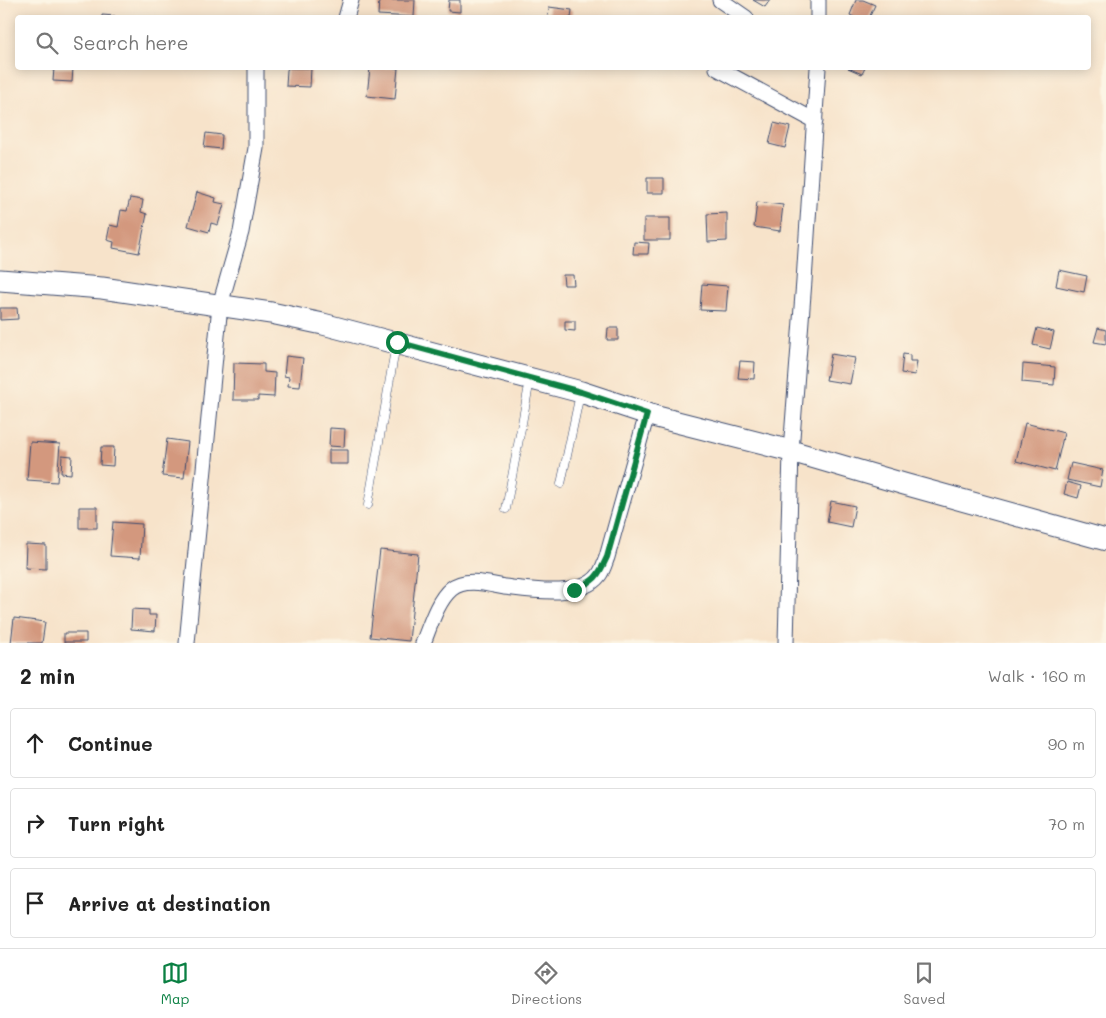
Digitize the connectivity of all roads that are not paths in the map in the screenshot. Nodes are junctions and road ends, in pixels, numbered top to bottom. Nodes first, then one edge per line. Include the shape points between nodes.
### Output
1 (351, 0) edge
2 (720, 0) edge
3 (818, 0) edge
4 (347, 15) edge
5 (742, 15) edge
6 (818, 15) edge
7 (256, 70) edge
8 (720, 70) edge
9 (818, 70) edge
10 (815, 121) junction
11 (0, 280) edge
12 (220, 305) junction
13 (397, 342) junction
14 (530, 378) junction
15 (581, 392) junction
16 (647, 414) junction
17 (791, 451) junction
18 (561, 484) dead end
19 (368, 504) dead end
20 (506, 509) dead end
21 (1106, 540) edge
22 (187, 643) edge
23 (423, 643) edge
24 (786, 643) edge

1 - 4 street
2 - 5 street
3 - 6 street
7 - 12 street via 256,148 241,232
8 - 10 street
9 - 10 street
10 - 17 street
11 - 12 street via 102,288
12 - 13 street via 314,322
12 - 22 street
13 - 14 street
13 - 19 lane
14 - 15 street
14 - 20 lane
15 - 16 street
15 - 18 lane
16 - 17 street
16 - 23 street via 600,575 574,590 558,592 465,583 452,588 440,603
17 - 21 street
17 - 24 street

